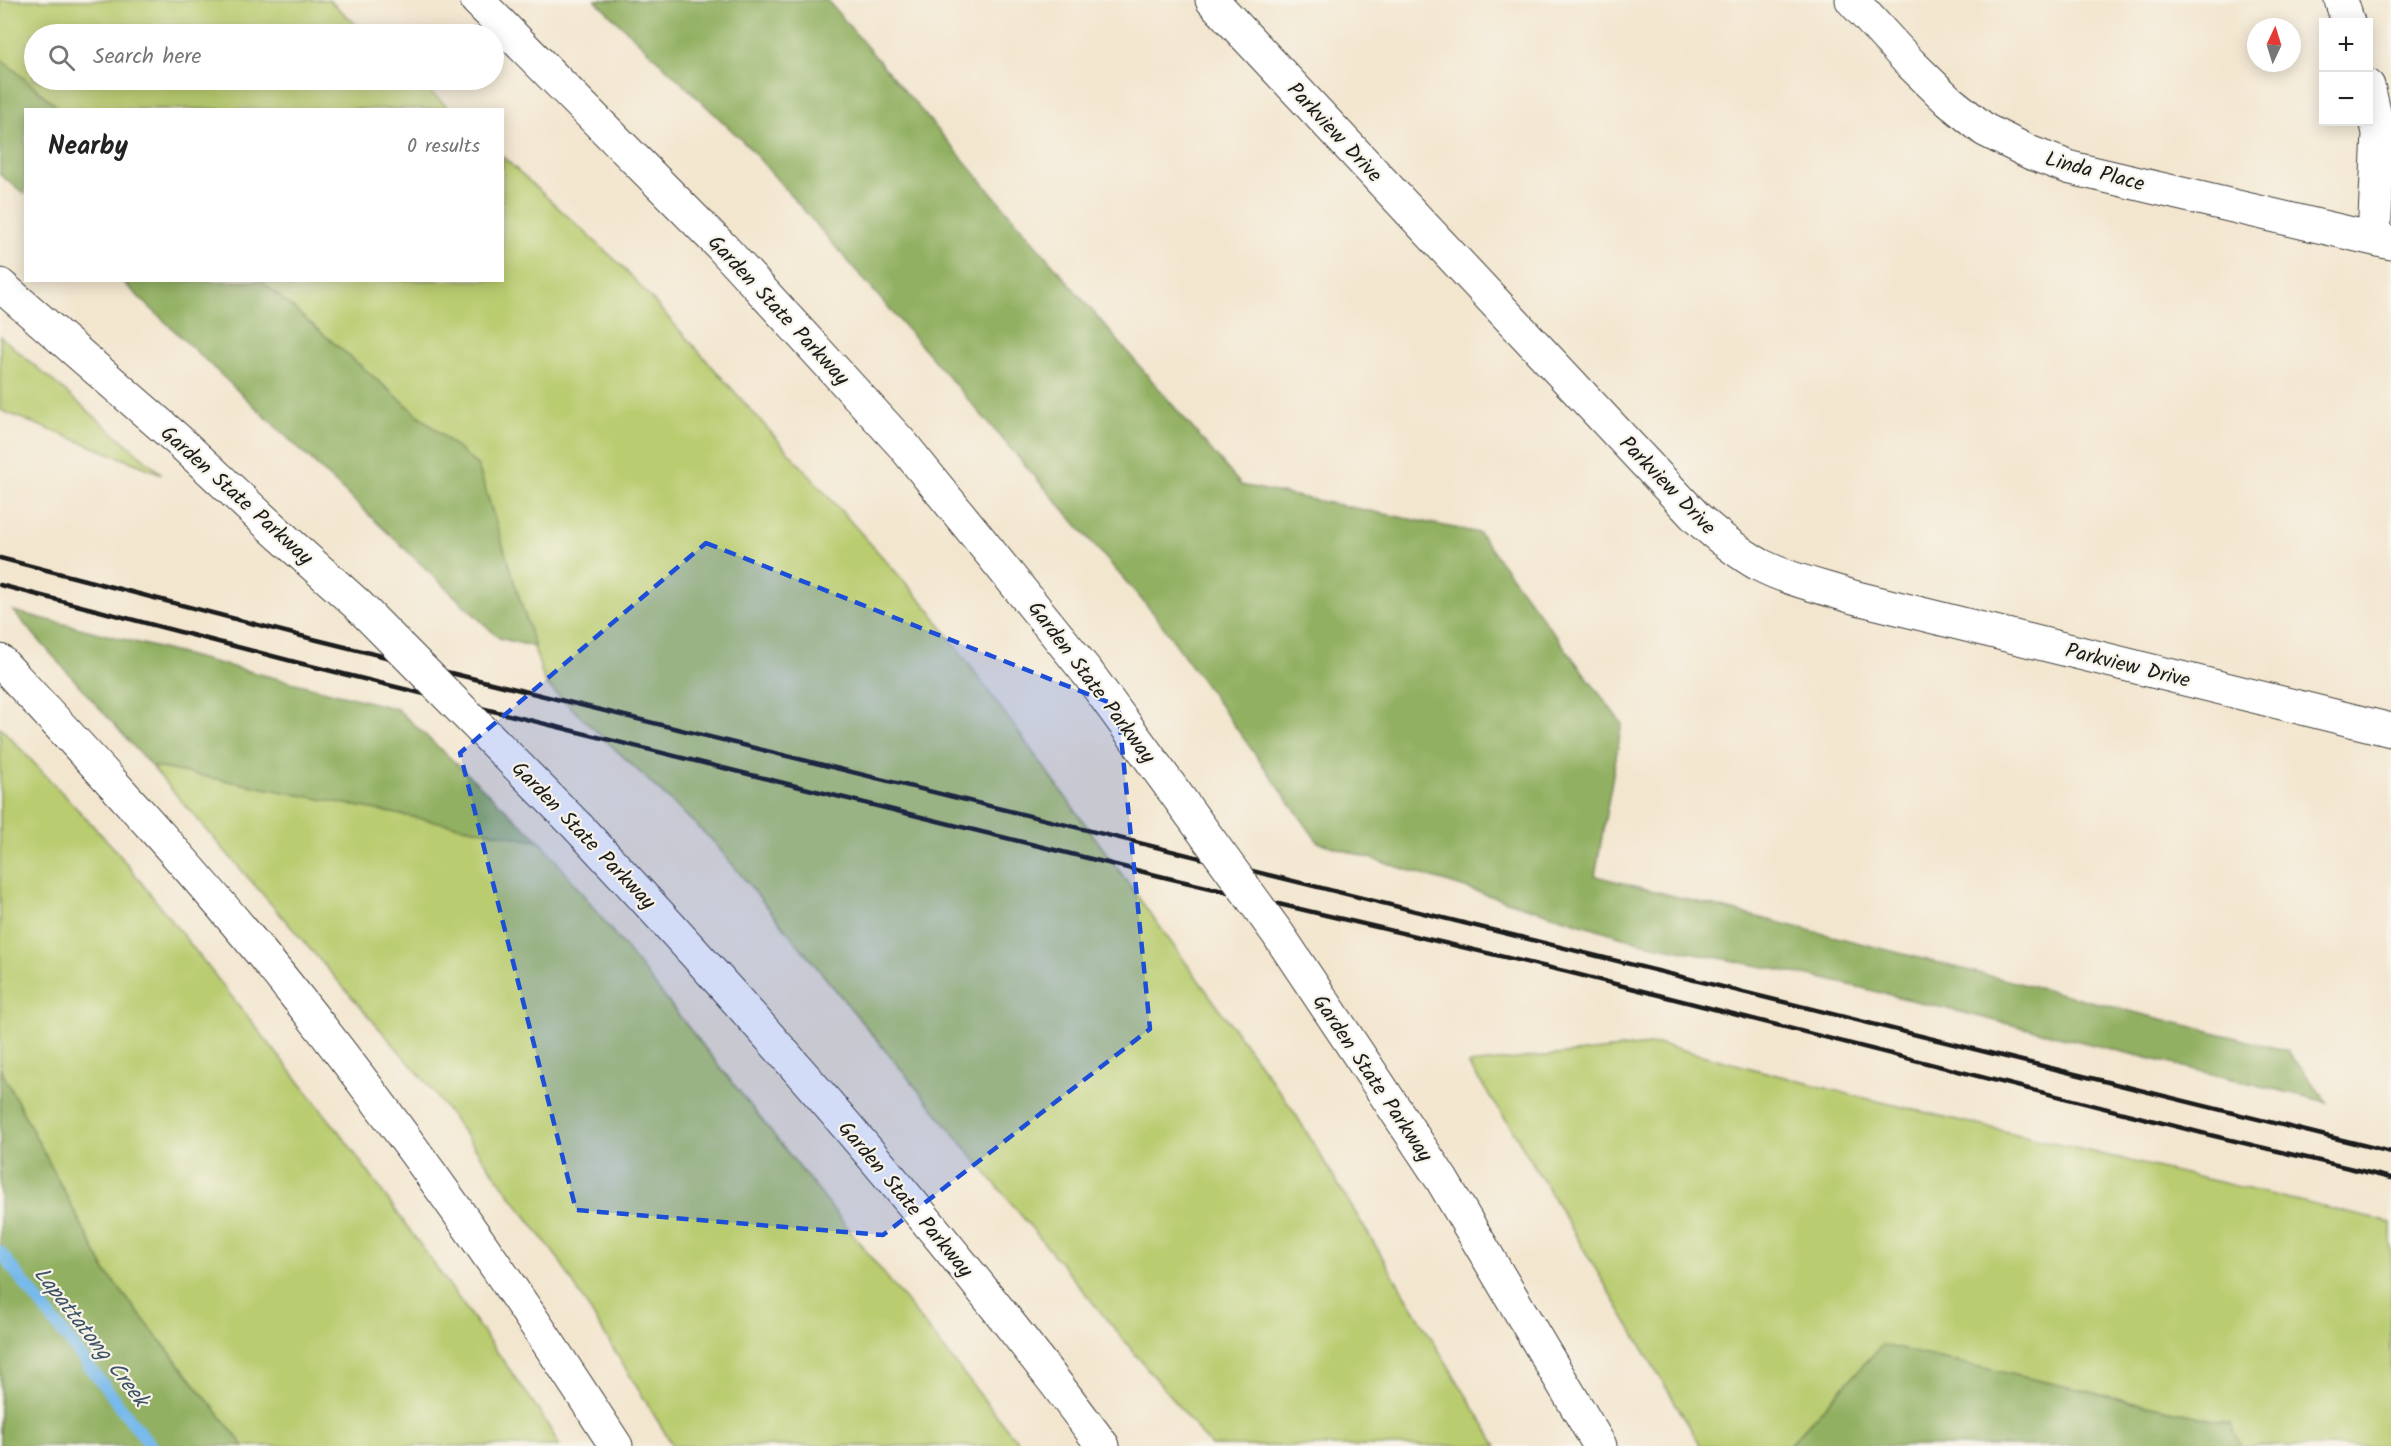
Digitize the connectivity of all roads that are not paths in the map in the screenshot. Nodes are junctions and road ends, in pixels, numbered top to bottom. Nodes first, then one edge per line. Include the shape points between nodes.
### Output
1 (477, 0) edge
2 (510, 0) edge
3 (1212, 0) edge
4 (1852, 0) edge
5 (2341, 0) edge
6 (2347, 18) edge
7 (501, 24) edge
8 (504, 27) edge
9 (2373, 107) edge
10 (623, 146) junction
11 (2383, 241) edge
12 (0, 285) edge
13 (0, 661) edge
14 (2391, 730) edge
15 (616, 1446) edge
16 (1103, 1446) edge
17 (1600, 1446) edge

1 - 7 main road, Garden State Parkway
2 - 10 main road
3 - 14 main road, Parkview Drive via 1696,517 1760,565 1854,597
4 - 11 main road, Linda Place via 1949,101 1985,130 2031,153 2071,168
5 - 6 main road
8 - 10 main road, Garden State Parkway
9 - 11 main road via 2379,133
10 - 17 main road, Garden State Parkway, bridge via 721,246 903,445 1088,672 1278,934 1365,1064 1453,1200
12 - 16 main road, Garden State Parkway, bridge via 178,440 358,605 579,828 758,1024 892,1181 993,1303
13 - 15 main road via 199,880 302,1004 461,1215

